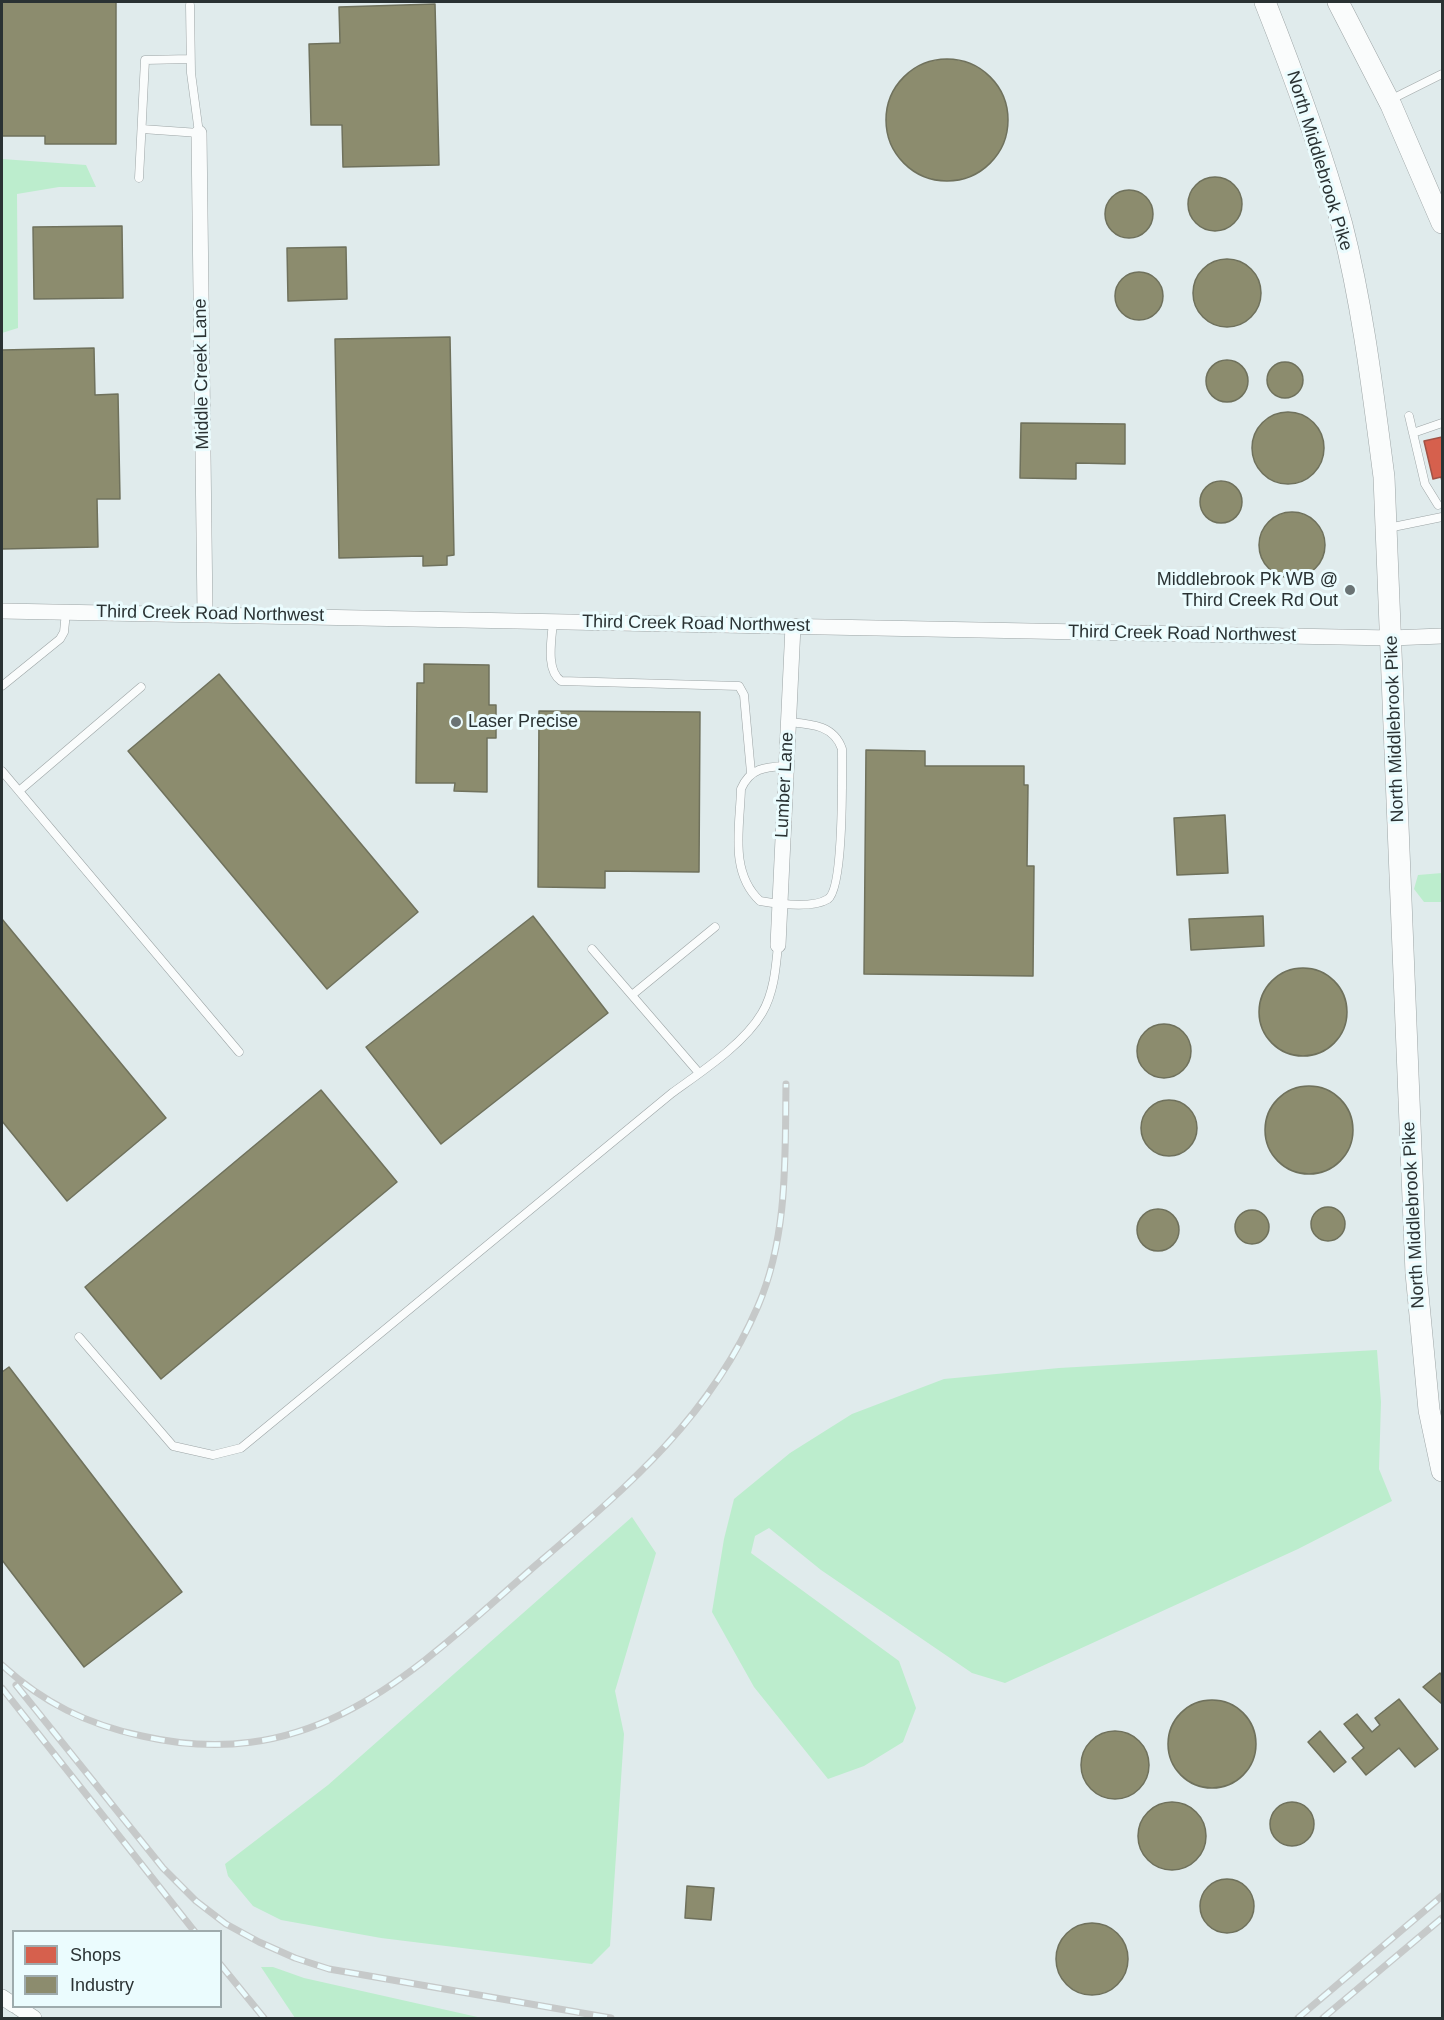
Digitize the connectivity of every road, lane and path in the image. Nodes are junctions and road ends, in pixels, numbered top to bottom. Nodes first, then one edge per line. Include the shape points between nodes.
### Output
1 (1255, 2) edge
2 (1265, 2) edge
3 (1338, 2) edge
4 (190, 5) dead end
5 (1279, 37) junction
6 (190, 59) junction
7 (1443, 74) edge
8 (1388, 101) junction
9 (142, 129) junction
10 (199, 133) junction
11 (139, 178) dead end
12 (1443, 223) edge
13 (1409, 416) dead end
14 (1443, 423) edge
15 (1413, 433) junction
16 (1440, 504) edge
17 (1442, 518) edge
18 (1387, 528) junction
19 (2, 611) edge
20 (66, 612) junction
21 (205, 614) junction
22 (553, 621) junction
23 (793, 626) junction
24 (1443, 636) edge
25 (1391, 638) junction
26 (2, 686) edge
27 (141, 687) dead end
28 (788, 722) junction
29 (786, 766) junction
30 (2, 771) edge
31 (751, 773) junction
32 (19, 791) junction
33 (780, 903) junction
34 (715, 927) dead end
35 (778, 945) joint
36 (592, 949) dead end
37 (632, 995) junction
38 (239, 1052) dead end
39 (699, 1073) junction
40 (80, 1337) dead end
41 (1443, 1471) edge
42 (18, 2008) edge
43 (34, 2019) edge

1 - 5 main road
2 - 5 main road, North Middlebrook Pike
3 - 8 main road
4 - 6 lane
5 - 18 main road, North Middlebrook Pike via 1305,103 1342,227 1368,362
6 - 9 lane via 146,60
6 - 10 lane
7 - 8 lane
8 - 12 main road
9 - 10 lane
9 - 11 lane
10 - 21 street, Middle Creek Lane
13 - 15 lane
14 - 15 lane
15 - 16 lane via 1425,484
16 - 17 lane
17 - 18 lane
18 - 25 main road, North Middlebrook Pike
19 - 20 street, Third Creek Road Northwest
20 - 21 street, Third Creek Road Northwest
20 - 26 lane via 60,639
21 - 22 street, Third Creek Road Northwest
22 - 23 street, Third Creek Road Northwest
22 - 31 lane via 552,664 561,681 739,686 744,695
23 - 25 street, Third Creek Road Northwest
23 - 28 street, Lumber Lane
24 - 25 street, Third Creek Road Northwest
25 - 41 main road, North Middlebrook Pike via 1416,1273 1429,1410
27 - 32 lane
28 - 29 street, Lumber Lane
28 - 33 lane via 820,726 839,741 840,855 835,891 829,898 820,902
29 - 31 lane via 764,767
29 - 33 street, Lumber Lane
30 - 32 lane
31 - 33 lane via 741,789 741,869 751,893 760,901
32 - 38 lane
33 - 35 street, Lumber Lane
34 - 37 lane
35 - 39 lane via 776,975 762,1013 727,1053
36 - 37 lane
37 - 39 lane
39 - 40 lane via 241,1448 213,1455 173,1446
42 - 43 street

